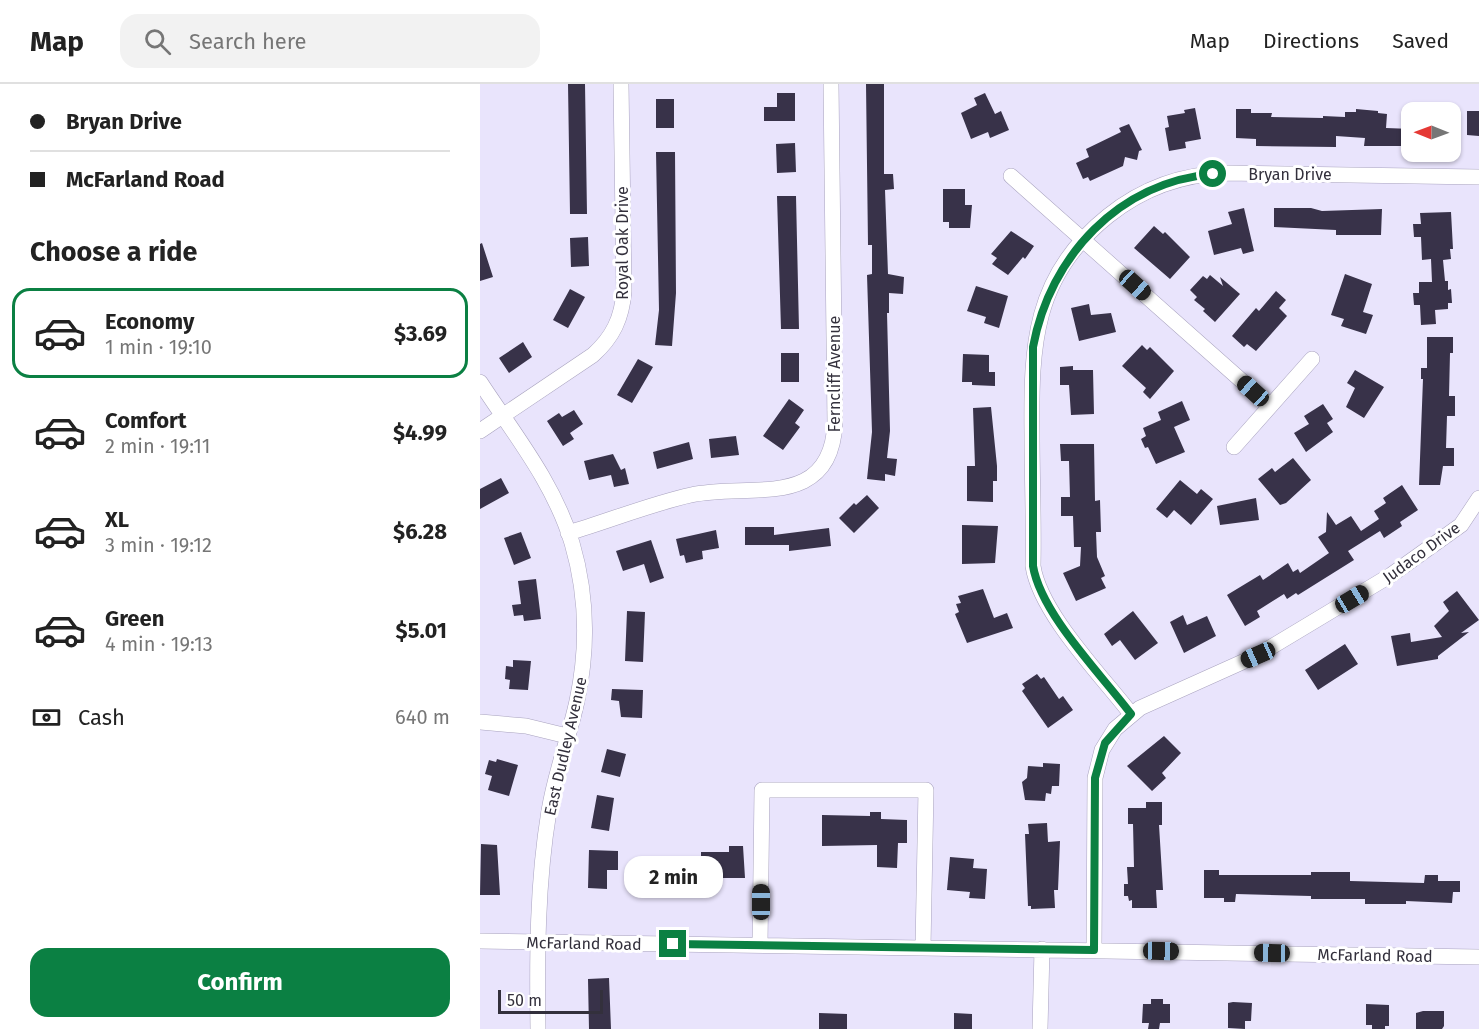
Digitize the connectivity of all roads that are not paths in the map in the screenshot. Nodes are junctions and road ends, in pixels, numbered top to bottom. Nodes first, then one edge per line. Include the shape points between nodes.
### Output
1 (621, 84) edge
2 (831, 84) edge
3 (1011, 176) dead end
4 (1479, 177) edge
5 (1084, 240) junction
6 (1312, 359) dead end
7 (480, 382) edge
8 (1270, 406) junction
9 (502, 416) junction
10 (480, 431) edge
11 (1234, 447) dead end
12 (1479, 498) edge
13 (568, 533) junction
14 (1131, 714) junction
15 (480, 722) edge
16 (567, 736) junction
17 (480, 941) edge
18 (537, 942) junction
19 (760, 945) junction
20 (923, 947) junction
21 (1042, 949) junction
22 (1094, 950) junction
23 (1479, 957) edge
24 (538, 1029) edge
25 (1040, 1029) edge

1 - 9 street, Royal Oak Drive via 624,291 620,317 608,341 593,355
2 - 13 street, Ferncliff Avenue via 836,423 827,455 811,476 787,488 693,495
3 - 5 street
4 - 5 street, Bryan Drive via 1238,173 1194,176 1162,184 1127,201
5 - 8 street
5 - 14 street, Bryan Drive via 1050,290 1033,347 1033,566 1053,614
6 - 8 street
7 - 9 street, East Dudley Avenue
8 - 11 street
9 - 10 street, Royal Oak Drive
9 - 13 street, East Dudley Avenue via 547,483
12 - 14 street, Judaco Drive via 1456,530 1372,587 1258,655
13 - 16 street, East Dudley Avenue via 581,585 585,637 581,676
14 - 22 street, Judaco Drive via 1105,743 1095,778
15 - 16 street via 514,724
16 - 18 street, East Dudley Avenue via 548,813
17 - 18 street, McFarland Road
18 - 19 street, McFarland Road
18 - 24 street, East Dudley Avenue
19 - 20 street, McFarland Road
19 - 20 street via 762,790 926,790
20 - 21 street, McFarland Road
21 - 22 street, McFarland Road
21 - 25 street
22 - 23 street, McFarland Road

